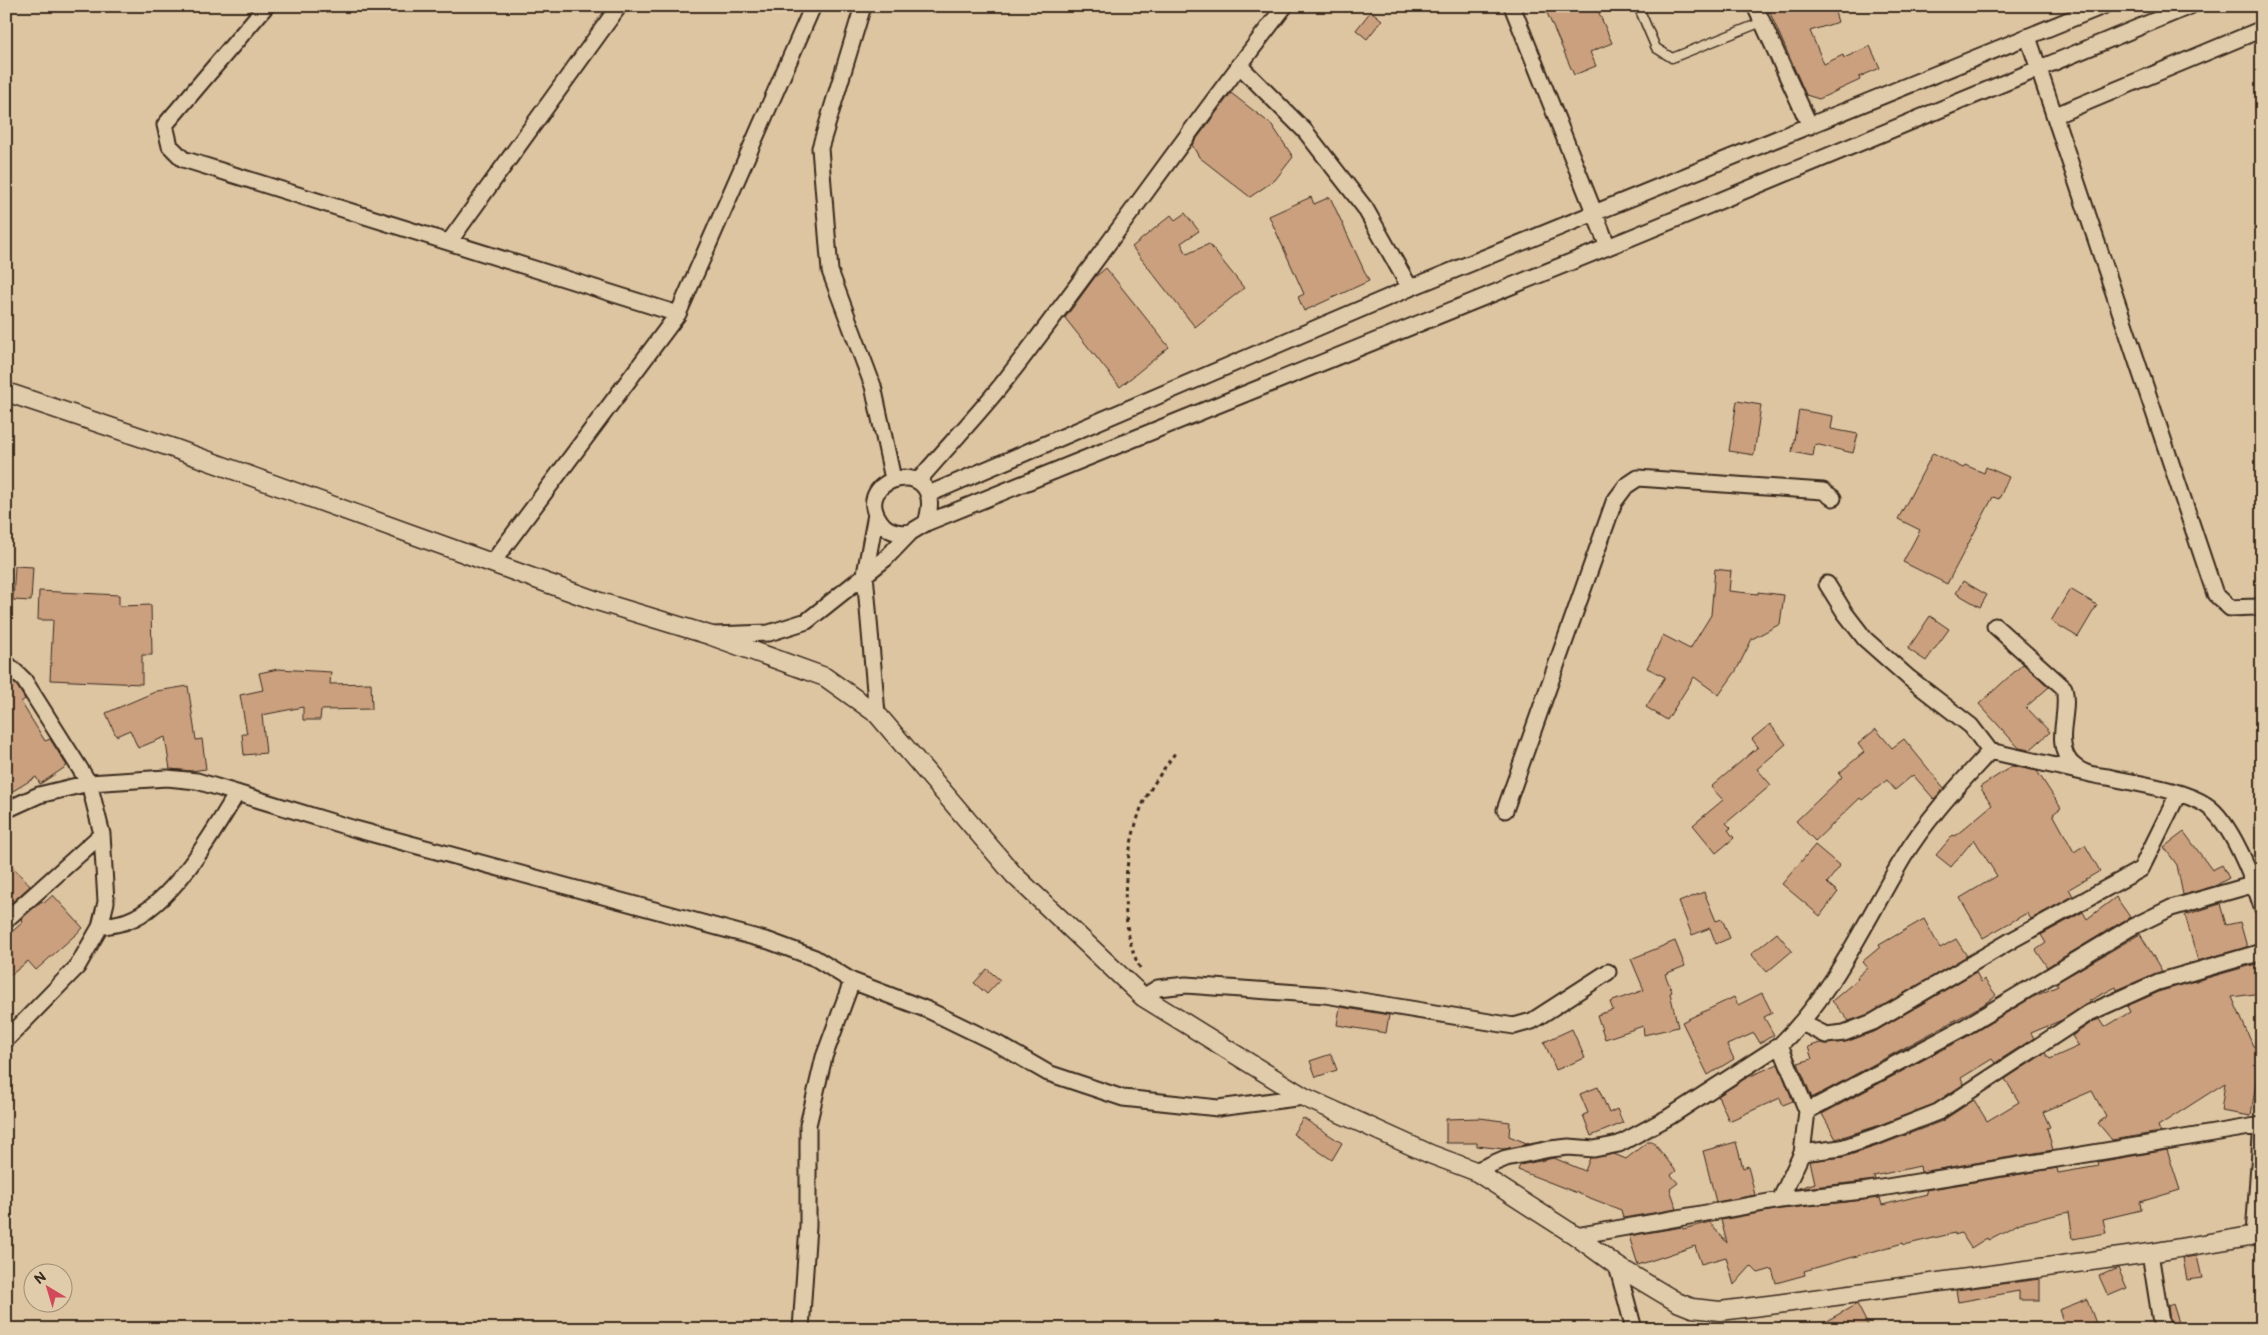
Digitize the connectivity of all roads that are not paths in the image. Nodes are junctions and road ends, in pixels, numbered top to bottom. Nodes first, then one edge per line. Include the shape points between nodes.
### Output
1 (266, 6) edge
2 (618, 6) edge
3 (813, 6) edge
4 (863, 6) edge
5 (1285, 6) edge
6 (1512, 6) edge
7 (1638, 6) edge
8 (1755, 6) edge
9 (2103, 6) edge
10 (2190, 6) edge
11 (1762, 22) junction
12 (2262, 29) edge
13 (2028, 37) junction
14 (1239, 65) junction
15 (2040, 70) junction
16 (2056, 115) junction
17 (1810, 126) junction
18 (1594, 213) junction
19 (449, 242) junction
20 (1608, 247) junction
21 (1410, 288) junction
22 (678, 314) junction
23 (6, 392) edge
24 (893, 479) junction
25 (918, 481) junction
26 (929, 494) junction
27 (1833, 498) dead end
28 (876, 514) junction
29 (926, 524) junction
30 (911, 532) junction
31 (492, 563) junction
32 (865, 574) junction
33 (1827, 584) dead end
34 (2262, 605) edge
35 (1995, 626) dead end
36 (709, 635) junction
37 (6, 663) edge
38 (877, 714) junction
39 (1990, 751) junction
40 (2082, 772) junction
41 (89, 783) junction
42 (237, 793) junction
43 (2178, 794) junction
44 (6, 810) edge
45 (1505, 810) dead end
46 (102, 834) junction
47 (2255, 884) junction
48 (2262, 907) edge
49 (6, 920) edge
50 (100, 926) junction
51 (2262, 952) edge
52 (1608, 972) dead end
53 (852, 981) junction
54 (1148, 993) junction
55 (1802, 1023) junction
56 (6, 1040) edge
57 (1780, 1045) junction
58 (1304, 1097) junction
59 (1807, 1111) junction
60 (2262, 1124) edge
61 (1802, 1154) junction
62 (1475, 1171) junction
63 (1780, 1200) junction
64 (2258, 1234) edge
65 (1576, 1236) junction
66 (2150, 1254) junction
67 (1617, 1266) junction
68 (800, 1329) edge
69 (1634, 1329) edge
70 (2162, 1329) edge

1 - 19 street via 165,125 170,146 183,160
2 - 19 street
3 - 22 street
4 - 24 street via 820,148 830,271 873,386
5 - 14 street
6 - 18 street
7 - 11 lane via 1656,48 1672,58
8 - 11 street
9 - 13 street
10 - 15 street
11 - 17 street
12 - 16 street
13 - 15 street
13 - 17 street
14 - 21 street via 1305,131 1365,208
14 - 25 street via 1113,239 1005,380
15 - 16 street
15 - 20 street
16 - 34 street via 2215,594 2230,608
17 - 18 street
18 - 20 street
18 - 21 street
19 - 22 street
20 - 29 street
21 - 26 street
22 - 31 street
23 - 31 street via 173,448
24 - 25 street via 901,477
24 - 28 street via 885,483 875,497
25 - 26 street
26 - 29 street via 931,504
27 - 45 street via 1823,491 1638,478 1626,486 1614,502
28 - 30 street via 886,528 894,532
28 - 32 street
29 - 30 street
30 - 32 street
31 - 36 street via 598,601
32 - 36 street via 807,621 769,633
32 - 38 street
33 - 39 street via 1865,639 1971,726
35 - 40 street via 2064,688 2067,701 2063,749 2068,761
36 - 38 street via 825,677
37 - 41 street via 24,680
38 - 54 street via 1014,875
39 - 40 street
39 - 55 street via 1931,817 1904,856 1854,945
40 - 43 street
41 - 42 street via 167,778 197,781
41 - 44 street via 39,795
41 - 46 street
42 - 50 street via 207,843 153,906 128,921
42 - 53 street via 355,830 769,941 815,958
43 - 47 street via 2206,805 2224,822
43 - 55 street via 2145,861 2134,873 1873,1022 1844,1033 1826,1035
46 - 49 street
46 - 50 street via 106,902
47 - 48 street
47 - 59 street via 2171,908 2130,928 1965,1026
50 - 56 street via 76,967
51 - 61 street via 2158,982 2089,1013 1938,1112 1841,1148
52 - 54 street via 1532,1021 1514,1026 1325,995 1186,985
53 - 58 street via 928,1010 1048,1073 1123,1098 1218,1108
53 - 68 street via 824,1057 808,1126 808,1226
54 - 58 street
55 - 57 street
57 - 59 street
57 - 62 street via 1670,1117 1619,1144 1594,1149 1550,1149 1506,1158
58 - 62 street
59 - 61 street
60 - 63 street via 1863,1191
60 - 64 street
61 - 63 street
62 - 65 street
63 - 65 street
64 - 66 street
65 - 67 street
66 - 67 street via 1720,1311 1692,1308 1677,1302
66 - 70 street
67 - 69 street

